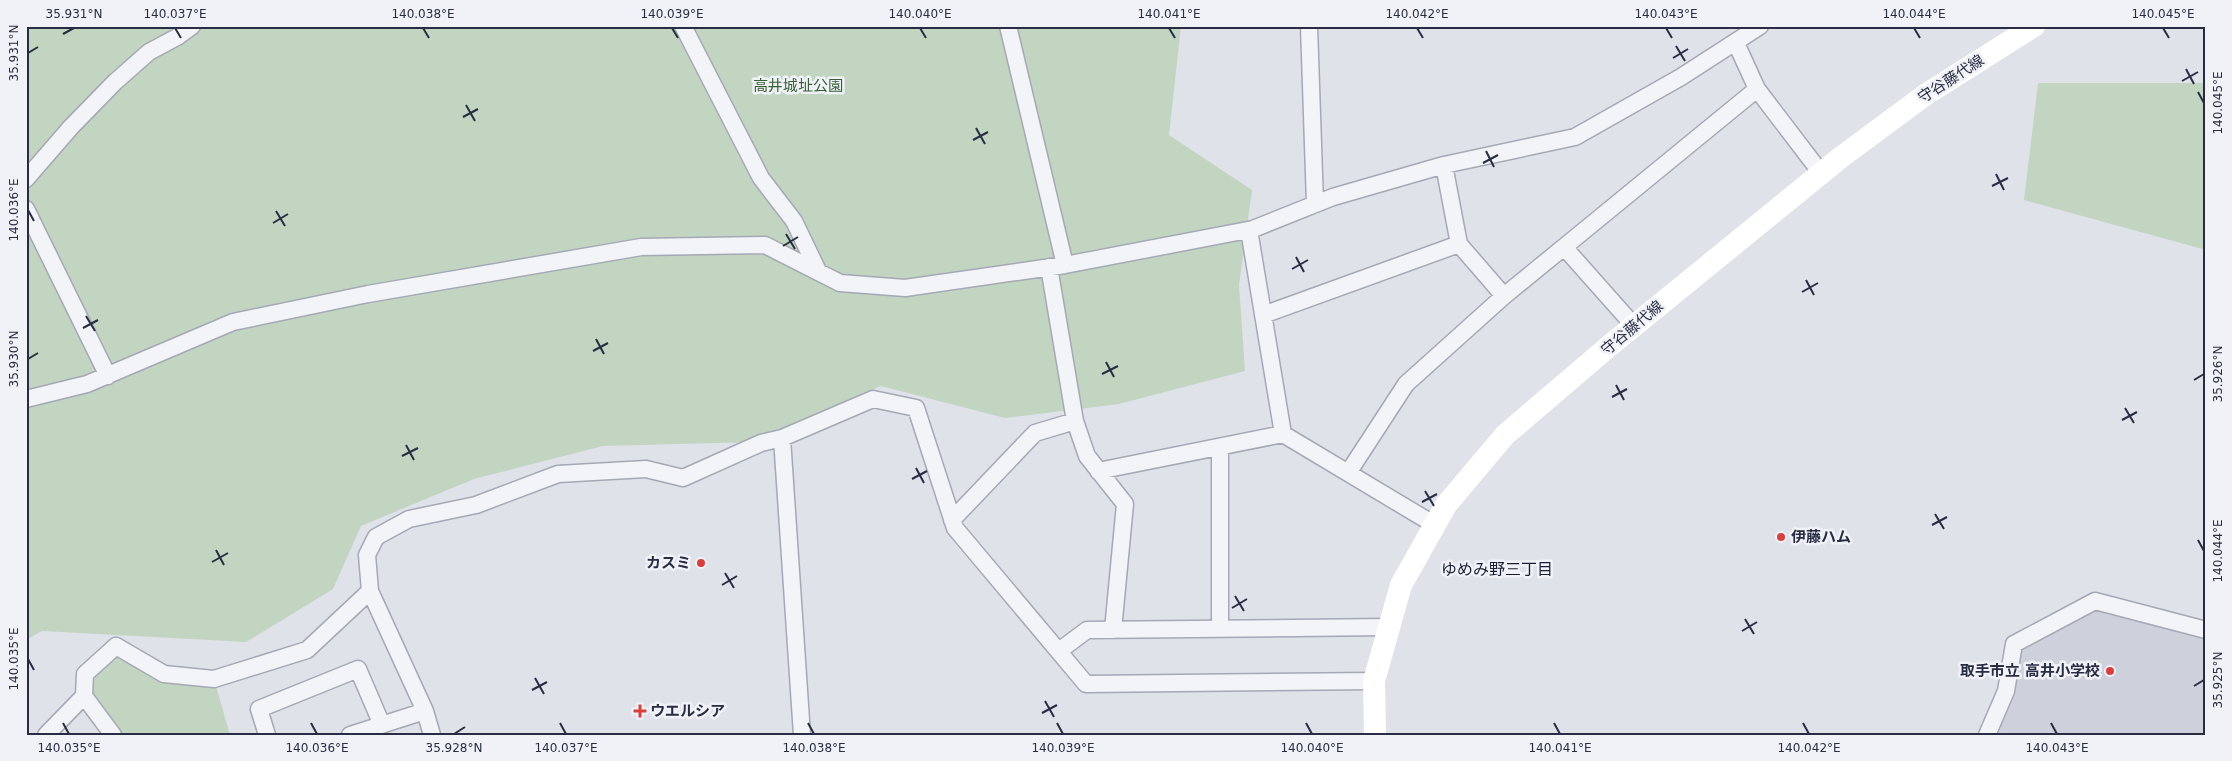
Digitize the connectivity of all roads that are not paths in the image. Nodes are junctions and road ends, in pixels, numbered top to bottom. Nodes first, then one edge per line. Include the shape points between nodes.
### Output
1 (192, 26) edge
2 (683, 26) edge
3 (1008, 26) edge
4 (1309, 26) edge
5 (1760, 26) edge
6 (2034, 26) edge
7 (1736, 43) junction
8 (1757, 89) junction
9 (1444, 165) junction
10 (1821, 173) junction
11 (26, 179) edge
12 (1315, 204) junction
13 (26, 209) edge
14 (1249, 230) junction
15 (1459, 244) junction
16 (1564, 248) junction
17 (1065, 265) junction
18 (1049, 267) junction
19 (818, 271) junction
20 (1504, 296) junction
21 (1263, 315) junction
22 (1633, 327) junction
23 (108, 376) junction
24 (26, 399) edge
25 (1075, 421) junction
26 (1283, 434) junction
27 (782, 438) junction
28 (1220, 447) junction
29 (1098, 471) junction
30 (1348, 473) junction
31 (952, 520) junction
32 (1435, 525) junction
33 (370, 592) junction
34 (1389, 627) junction
35 (1220, 629) junction
36 (1113, 630) junction
37 (2206, 630) edge
38 (1059, 651) junction
39 (1374, 680) junction
40 (84, 696) junction
41 (425, 711) junction
42 (382, 725) junction
43 (46, 735) edge
44 (113, 735) edge
45 (267, 735) edge
46 (350, 735) edge
47 (432, 735) edge
48 (802, 735) edge
49 (1375, 735) edge
50 (1987, 735) edge

1 - 11 street via 149,52 115,82
2 - 19 street via 761,178 794,221
3 - 17 street
4 - 12 street
5 - 7 street
6 - 10 main road, 守谷藤代線 via 1925,96
7 - 8 street
7 - 9 street via 1575,137
8 - 10 street
8 - 16 street
9 - 12 street
9 - 15 street
10 - 22 main road, 守谷藤代線
12 - 14 street
13 - 23 street
14 - 17 street
14 - 21 street
15 - 20 street
15 - 21 street
16 - 20 street
16 - 22 street
17 - 18 street
18 - 19 street via 905,288 840,283
18 - 25 street
19 - 23 street via 765,245 641,247 368,294 233,322
20 - 30 street via 1406,384
21 - 26 street
22 - 32 main road, 守谷藤代線 via 1506,435 1446,505
23 - 24 street
25 - 29 street via 1087,456
25 - 31 street via 1035,433
26 - 28 street
26 - 30 street
27 - 31 street via 873,399 916,408
27 - 33 street via 761,442 683,478 646,469 558,474 476,505 409,519 376,537 367,555
27 - 48 street
28 - 29 street
28 - 35 street
29 - 36 street via 1125,504
30 - 32 street
31 - 38 street via 955,528
32 - 34 main road, 守谷藤代線 via 1401,585
33 - 40 street via 307,650 214,680 164,674 116,646 85,674
33 - 41 street
34 - 35 street
34 - 39 main road, 守谷藤代線
35 - 36 street
36 - 38 street via 1087,630
37 - 50 street via 2095,600 2014,644 2006,691
38 - 39 street via 1086,684
39 - 49 main road, 守谷藤代線
40 - 43 street
40 - 44 street
41 - 42 street
41 - 47 street
42 - 45 street via 358,670 259,709
42 - 46 street

